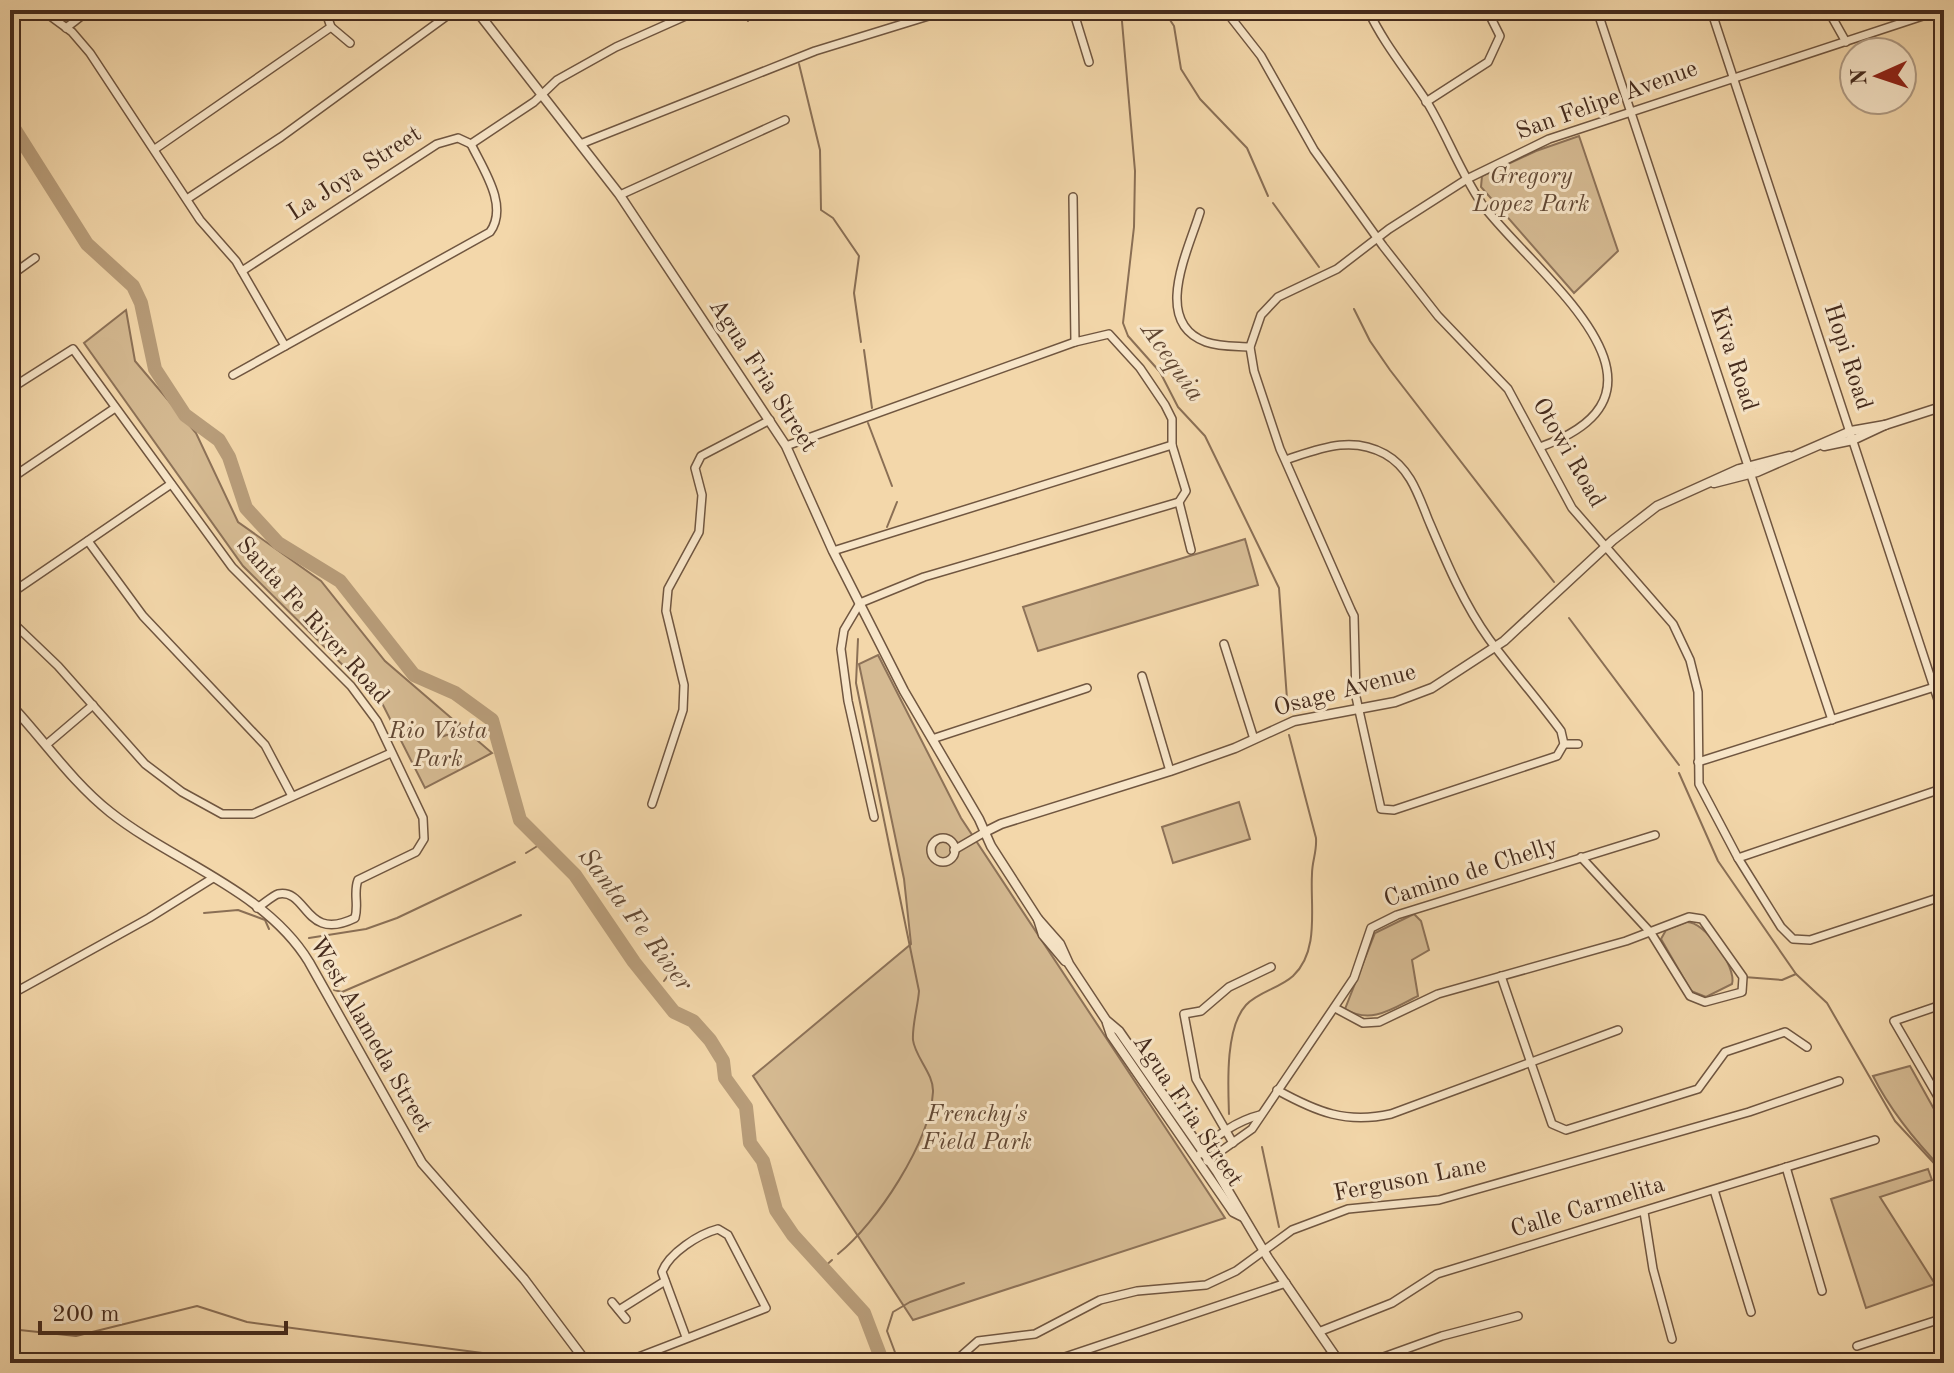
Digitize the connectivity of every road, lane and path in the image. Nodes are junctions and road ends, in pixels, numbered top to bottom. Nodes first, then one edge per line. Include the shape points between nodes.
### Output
1 (42, 10) edge
2 (89, 10) edge
3 (325, 10) edge
4 (455, 10) edge
5 (476, 10) edge
6 (699, 10) edge
7 (948, 10) edge
8 (1073, 10) edge
9 (1225, 10) edge
10 (1368, 10) edge
11 (1487, 10) edge
12 (1597, 10) edge
13 (1711, 10) edge
14 (1828, 10) edge
15 (1941, 10) edge
16 (331, 27) junction
17 (66, 28) junction
18 (1843, 36) edge
19 (1864, 36) edge
20 (350, 43) dead end
21 (1838, 44) edge
22 (1089, 62) dead end
23 (1733, 77) junction
24 (544, 93) junction
25 (1426, 102) junction
26 (1630, 111) junction
27 (785, 120) dead end
28 (583, 143) junction
29 (471, 144) junction
30 (155, 149) junction
31 (1467, 179) junction
32 (620, 195) junction
33 (1073, 197) dead end
34 (187, 199) junction
35 (1200, 212) dead end
36 (1378, 238) junction
37 (35, 258) dead end
38 (242, 271) junction
39 (10, 276) edge
40 (1075, 342) junction
41 (285, 346) junction
42 (1250, 347) junction
43 (233, 375) dead end
44 (10, 389) edge
45 (1944, 406) edge
46 (115, 408) junction
47 (770, 420) junction
48 (1852, 435) junction
49 (1172, 445) junction
50 (786, 446) junction
51 (1540, 447) junction
52 (1285, 460) junction
53 (1749, 470) junction
54 (10, 479) edge
55 (171, 484) junction
56 (1179, 502) junction
57 (88, 541) junction
58 (1606, 547) junction
59 (1191, 550) dead end
60 (833, 551) junction
61 (10, 594) edge
62 (860, 603) junction
63 (10, 620) edge
64 (1224, 644) dead end
65 (1496, 647) junction
66 (1142, 676) dead end
67 (1944, 684) edge
68 (1934, 687) junction
69 (1087, 688) dead end
70 (10, 704) edge
71 (93, 705) junction
72 (1359, 710) junction
73 (1944, 718) edge
74 (1832, 720) junction
75 (932, 739) junction
76 (1254, 739) junction
77 (1564, 744) junction
78 (1578, 744) dead end
79 (46, 745) junction
80 (391, 753) junction
81 (1698, 762) junction
82 (1170, 771) junction
83 (1944, 788) edge
84 (292, 796) junction
85 (652, 804) dead end
86 (874, 817) dead end
87 (985, 832) junction
88 (1655, 835) dead end
89 (954, 850) dead end
90 (1581, 857) junction
91 (1738, 858) junction
92 (213, 878) junction
93 (1944, 896) edge
94 (257, 908) junction
95 (1651, 933) junction
96 (1271, 967) dead end
97 (1501, 976) junction
98 (10, 995) edge
99 (1944, 1004) edge
100 (1335, 1008) junction
101 (1618, 1030) dead end
102 (1807, 1047) dead end
103 (1530, 1061) junction
104 (1839, 1081) dead end
105 (1277, 1090) junction
106 (1944, 1107) edge
107 (1260, 1115) junction
108 (1226, 1132) junction
109 (1875, 1140) dead end
110 (1233, 1143) junction
111 (1199, 1155) junction
112 (1209, 1161) junction
113 (1786, 1167) junction
114 (1714, 1190) junction
115 (1644, 1212) junction
116 (1244, 1217) junction
117 (1263, 1248) junction
118 (665, 1281) junction
119 (1286, 1283) junction
120 (1822, 1291) dead end
121 (612, 1302) dead end
122 (619, 1310) junction
123 (1751, 1312) dead end
124 (1518, 1316) dead end
125 (1944, 1318) edge
126 (626, 1319) dead end
127 (1321, 1331) junction
128 (686, 1337) junction
129 (1672, 1339) dead end
130 (1857, 1346) dead end
131 (1334, 1354) junction
132 (961, 1356) dead end
133 (587, 1363) edge
134 (623, 1363) edge
135 (1047, 1363) edge
136 (1309, 1363) edge
137 (1340, 1363) edge
138 (1367, 1363) edge

1 - 17 street
2 - 17 street
3 - 16 street
4 - 34 street
5 - 24 street, Agua Fria Street
6 - 24 street via 616,47
7 - 28 street via 815,51
8 - 22 street
9 - 36 street, Otowi Road via 1261,56 1314,150
10 - 25 street via 1382,40
11 - 25 street via 1500,36 1488,62
12 - 26 street, Kiva Road
13 - 23 street, Hopi Road
14 - 18 street
15 - 19 street, San Felipe Avenue
16 - 20 street
16 - 30 street
17 - 30 street via 90,53
21 - 23 street, San Felipe Avenue
23 - 26 street, San Felipe Avenue
23 - 48 street, Hopi Road
24 - 28 street, Agua Fria Street
24 - 29 street
25 - 31 street
26 - 31 street, San Felipe Avenue via 1549,139
26 - 53 street, Kiva Road
27 - 32 street
28 - 32 street, Agua Fria Street
29 - 38 street, La Joya Street via 458,138 437,144
29 - 41 street via 494,193 496,218 490,232
30 - 34 street
31 - 36 street, San Felipe Avenue
31 - 51 street via 1490,214 1576,305 1604,363 1607,383 1594,417 1572,436
32 - 47 street, Agua Fria Street
33 - 40 street
34 - 38 street
35 - 42 street via 1178,286 1180,316 1202,340
36 - 42 street, San Felipe Avenue via 1337,269 1278,297 1261,315
36 - 51 street, Otowi Road via 1438,316 1508,389
37 - 39 street
38 - 41 street
40 - 49 street via 1104,334 1122,347 1165,405 1172,419
40 - 50 street
41 - 43 street
42 - 52 street
44 - 46 street, Santa Fe River Road via 73,349
45 - 48 street, Osage Avenue
46 - 54 street
46 - 55 street, Santa Fe River Road
47 - 50 street, Agua Fria Street
47 - 85 street via 701,456 695,468 702,495 699,532 668,589 666,611 684,685 683,710
48 - 53 street, Osage Avenue
48 - 68 street, Hopi Road
49 - 56 street via 1186,491
49 - 60 street
50 - 60 street, Agua Fria Street
51 - 58 street, Otowi Road via 1572,508
52 - 65 street via 1351,444 1396,461 1414,484 1453,574
52 - 72 street via 1354,616
53 - 58 street, Osage Avenue via 1657,506
53 - 74 street, Kiva Road
55 - 57 street
55 - 80 street, Santa Fe River Road via 232,567 364,701
56 - 59 street
56 - 62 street via 924,577
57 - 61 street
57 - 84 street via 143,616 265,745
58 - 65 street, Osage Avenue
58 - 81 street, Otowi Road via 1664,611 1684,646 1701,709
60 - 62 street, Agua Fria Street
62 - 75 street, Agua Fria Street
62 - 86 street via 844,630 841,649
63 - 71 street
64 - 76 street
65 - 72 street, Osage Avenue via 1432,688
65 - 77 street via 1561,731
66 - 82 street
67 - 68 street
68 - 73 street, Hopi Road
68 - 74 street
69 - 75 street
70 - 79 street, West Alameda Street
71 - 79 street
71 - 84 street via 145,764 216,811 247,815
72 - 76 street, Osage Avenue via 1294,721
72 - 77 street via 1377,801 1385,811 1553,758
74 - 81 street
75 - 87 street, Agua Fria Street
76 - 82 street, Osage Avenue
77 - 78 street
79 - 92 street, West Alameda Street via 111,813
80 - 84 street
80 - 94 street, Santa Fe River Road via 423,818 424,839 416,852 358,880 355,918 339,926 313,921 284,894
81 - 91 street, Otowi Road via 1699,784
82 - 87 street, Osage Avenue
83 - 91 street
87 - 89 street
87 - 111 street, Agua Fria Street via 1052,949 1069,964 1111,1035
88 - 90 street, Camino de Chelly
90 - 95 street
90 - 100 street, Camino de Chelly via 1371,928 1354,977
91 - 93 street, Otowi Road via 1793,939
92 - 94 street, West Alameda Street
92 - 98 street
94 - 133 street, West Alameda Street via 305,956 422,1163 524,1279
95 - 95 street via 1690,996 1705,1002 1742,992 1743,977 1702,919 1689,917
95 - 97 street
96 - 108 street via 1229,987 1201,1011 1184,1014 1196,1079
97 - 100 street via 1438,994 1379,1022 1363,1023
97 - 103 street
99 - 106 street via 1894,1021
100 - 105 street, Camino de Chelly
101 - 103 street
102 - 103 street via 1785,1032 1725,1052 1698,1089 1566,1130 1552,1124
103 - 105 street via 1364,1120 1313,1110
104 - 117 street, Ferguson Lane via 1749,1112 1439,1200 1348,1209 1292,1230
105 - 107 street, Camino de Chelly
107 - 108 street, Camino de Chelly
107 - 110 street, Camino de Chelly
108 - 110 street
108 - 111 street, Camino de Chelly
109 - 113 street, Calle Carmelita
110 - 112 street, Camino de Chelly
111 - 112 street, Agua Fria Street
111 - 116 street, Agua Fria Street via 1233,1212
112 - 116 street, Agua Fria Street
113 - 114 street, Calle Carmelita
113 - 120 street
114 - 115 street, Calle Carmelita
114 - 123 street
115 - 127 street, Calle Carmelita via 1437,1274 1392,1303
115 - 129 street
116 - 117 street, Agua Fria Street
117 - 119 street, Agua Fria Street
117 - 132 street, Ferguson Lane via 1236,1271 1206,1285 1100,1300 1035,1334 978,1341
118 - 122 street
118 - 128 street
118 - 128 street via 666,1262 718,1229 728,1235 766,1308
119 - 127 street, Agua Fria Street
119 - 135 street
121 - 122 street
122 - 126 street
124 - 138 street
125 - 130 street
127 - 131 street, Agua Fria Street
128 - 134 street
131 - 136 street
131 - 137 street, Agua Fria Street

